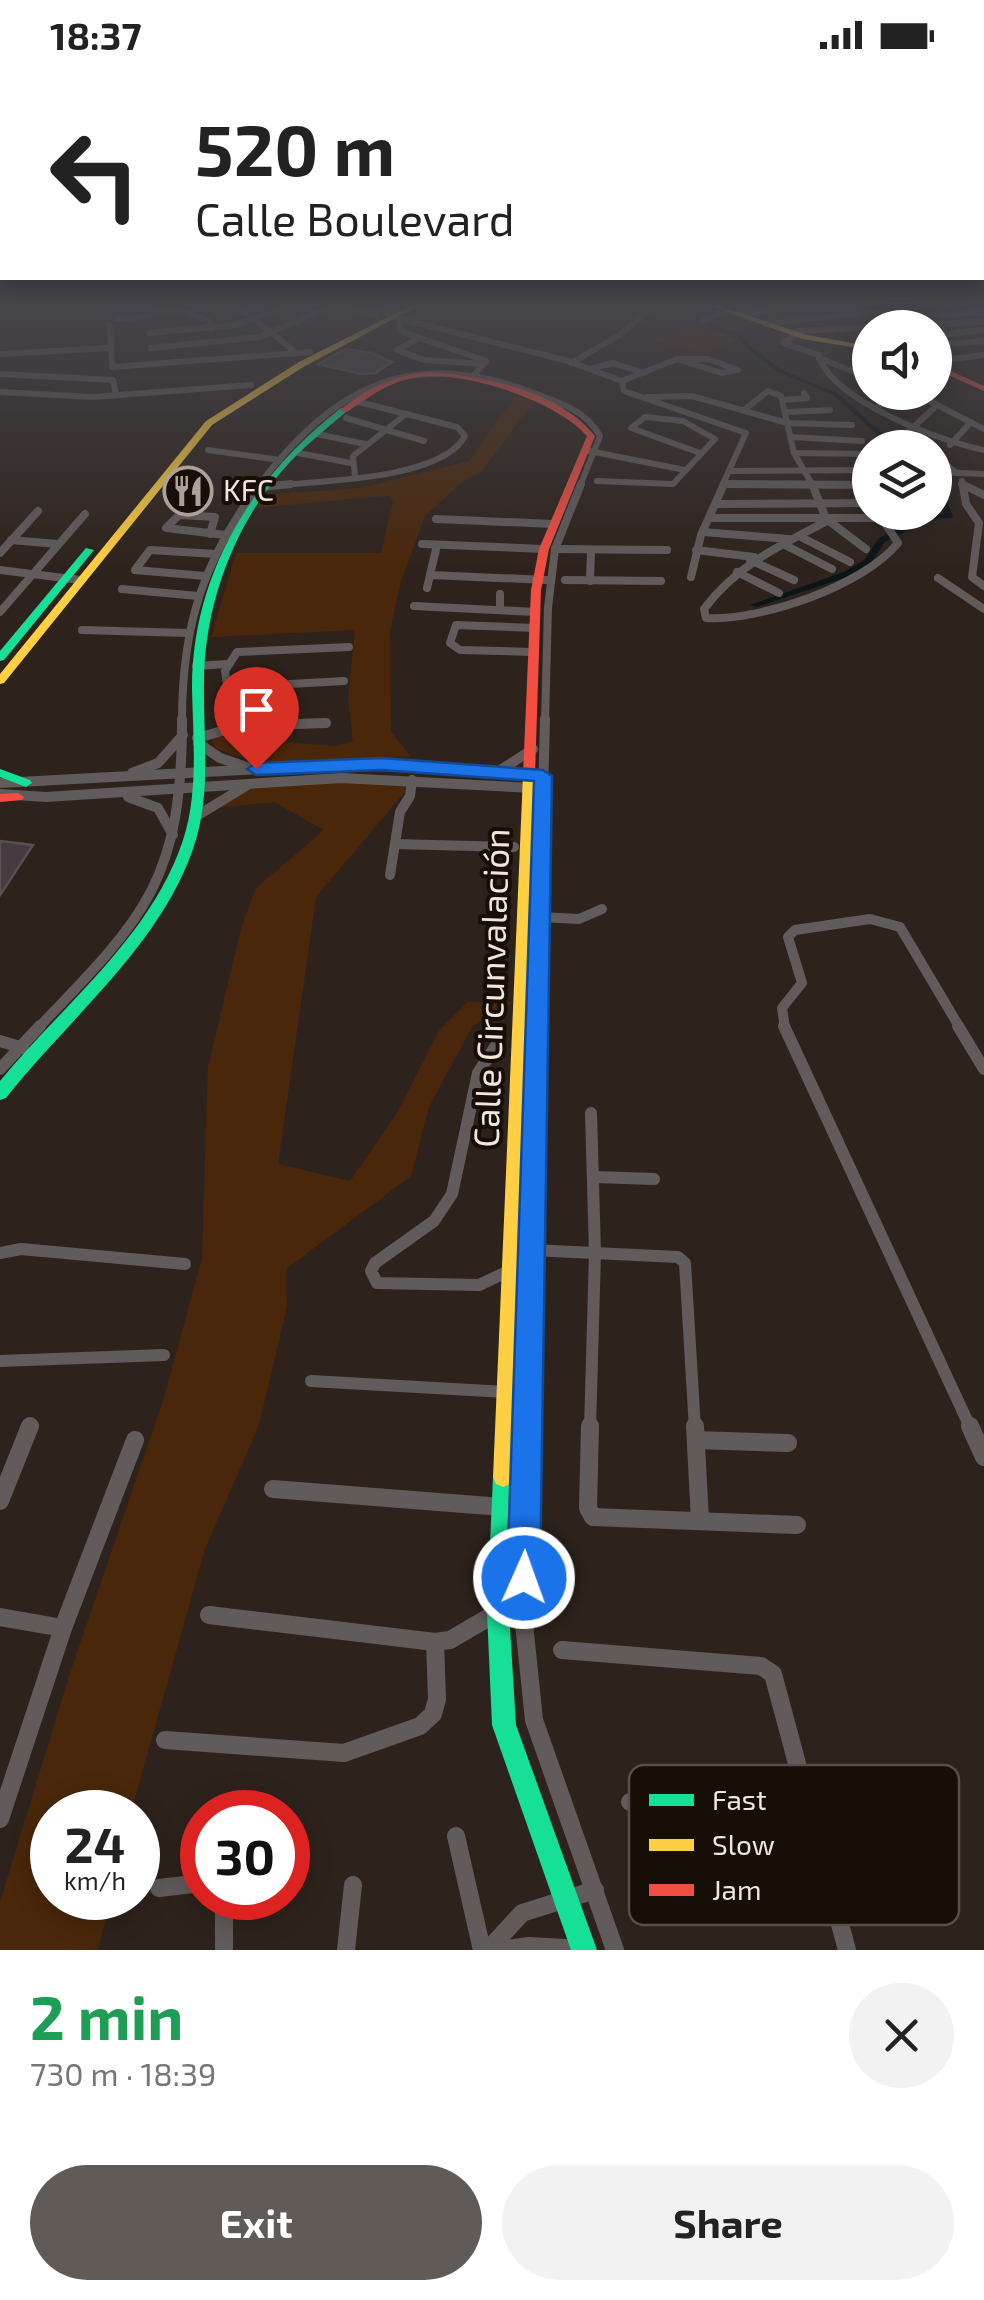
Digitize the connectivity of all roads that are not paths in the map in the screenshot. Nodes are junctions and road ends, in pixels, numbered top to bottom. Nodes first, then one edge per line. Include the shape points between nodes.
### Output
1 (28, 393) edge
2 (147, 393) edge
3 (241, 393) edge
4 (258, 393) edge
5 (363, 393) edge
6 (377, 393) edge
7 (522, 393) edge
8 (629, 393) edge
9 (766, 393) edge
10 (771, 393) edge
11 (804, 393) dead end
12 (116, 395) joint
13 (643, 397) junction
14 (784, 400) junction
15 (359, 402) junction
16 (744, 410) junction
17 (830, 410) dead end
18 (881, 410) edge
19 (931, 410) edge
20 (945, 410) edge
21 (787, 412) junction
22 (406, 414) junction
23 (346, 418) dead end
24 (972, 422) junction
25 (787, 423) junction
26 (852, 425) dead end
27 (984, 428) edge
28 (384, 429) junction
29 (908, 429) joint
30 (317, 434) junction
31 (791, 437) junction
32 (852, 440) edge
33 (424, 441) dead end
34 (952, 443) edge
35 (366, 444) junction
36 (952, 445) edge
37 (208, 450) dead end
38 (984, 450) edge
39 (589, 451) junction
40 (298, 453) junction
41 (700, 453) junction
42 (794, 453) junction
43 (852, 454) edge
44 (280, 460) junction
45 (351, 464) junction
46 (952, 469) edge
47 (685, 470) junction
48 (852, 470) edge
49 (732, 471) junction
50 (802, 471) junction
51 (952, 473) edge
52 (958, 473) junction
53 (984, 474) edge
54 (354, 476) junction
55 (597, 481) dead end
56 (725, 484) junction
57 (811, 485) junction
58 (852, 485) edge
59 (263, 487) junction
60 (963, 487) junction
61 (984, 495) edge
62 (823, 503) junction
63 (852, 503) edge
64 (718, 504) junction
65 (38, 511) dead end
66 (85, 514) dead end
67 (436, 518) dead end
68 (711, 518) junction
69 (828, 521) junction
70 (852, 521) edge
71 (553, 524) junction
72 (982, 524) edge
73 (890, 530) edge
74 (703, 532) junction
75 (210, 534) junction
76 (226, 535) junction
77 (12, 540) junction
78 (791, 540) junction
79 (980, 543) edge
80 (58, 544) junction
81 (422, 544) dead end
82 (437, 545) junction
83 (549, 549) junction
84 (866, 549) dead end
85 (591, 550) junction
86 (667, 550) dead end
87 (696, 550) junction
88 (0, 553) edge
89 (199, 553) junction
90 (216, 554) junction
91 (752, 558) junction
92 (850, 562) dead end
93 (832, 569) dead end
94 (136, 570) junction
95 (736, 572) junction
96 (0, 573) edge
97 (184, 574) junction
98 (430, 575) junction
99 (29, 576) junction
100 (205, 576) junction
101 (691, 577) dead end
102 (938, 578) dead end
103 (544, 580) junction
104 (565, 580) dead end
105 (590, 580) junction
106 (794, 580) dead end
107 (71, 581) junction
108 (662, 581) dead end
109 (984, 586) edge
110 (427, 588) dead end
111 (779, 593) dead end
112 (500, 594) dead end
113 (198, 596) junction
114 (414, 606) dead end
115 (500, 609) junction
116 (984, 609) edge
117 (0, 612) edge
118 (535, 620) junction
119 (82, 630) dead end
120 (187, 633) junction
121 (349, 647) dead end
122 (535, 652) junction
123 (0, 658) edge
124 (226, 667) junction
125 (193, 676) junction
126 (0, 680) edge
127 (344, 681) dead end
128 (326, 724) dead end
129 (193, 739) junction
130 (533, 749) junction
131 (382, 764) junction
132 (256, 769) junction
133 (0, 773) edge
134 (491, 773) junction
135 (378, 778) junction
136 (110, 779) junction
137 (189, 780) junction
138 (412, 780) junction
139 (258, 782) junction
140 (537, 782) junction
141 (0, 783) edge
142 (492, 787) junction
143 (22, 790) junction
144 (99, 794) junction
145 (0, 796) edge
146 (529, 810) junction
147 (194, 817) junction
148 (174, 839) junction
149 (395, 844) junction
150 (514, 847) dead end
151 (390, 875) dead end
152 (602, 909) dead end
153 (540, 917) junction
154 (0, 1041) edge
155 (500, 1041) dead end
156 (26, 1048) junction
157 (0, 1069) edge
158 (984, 1069) edge
159 (0, 1093) edge
160 (591, 1113) dead end
161 (595, 1177) junction
162 (654, 1179) dead end
163 (531, 1250) junction
164 (0, 1253) edge
165 (596, 1253) junction
166 (186, 1264) dead end
167 (478, 1286) junction
168 (510, 1286) junction
169 (528, 1288) junction
170 (164, 1355) dead end
171 (0, 1361) edge
172 (311, 1381) dead end
173 (506, 1392) junction
174 (31, 1424) dead end
175 (135, 1440) dead end
176 (696, 1440) junction
177 (788, 1443) dead end
178 (984, 1457) edge
179 (273, 1489) dead end
180 (0, 1501) edge
181 (502, 1507) junction
182 (700, 1520) junction
183 (797, 1525) dead end
184 (498, 1612) junction
185 (209, 1615) dead end
186 (0, 1617) edge
187 (63, 1628) junction
188 (435, 1642) junction
189 (562, 1650) dead end
190 (165, 1740) dead end
191 (799, 1765) edge
192 (0, 1819) edge
193 (456, 1836) dead end
194 (353, 1885) dead end
195 (596, 1890) junction
196 (562, 1897) junction
197 (224, 1920) edge
198 (840, 1925) edge
199 (224, 1950) edge
200 (346, 1950) edge
201 (485, 1950) edge
202 (500, 1950) edge
203 (584, 1950) edge
204 (615, 1950) edge
205 (846, 1950) edge

1 - 12 street
2 - 12 street
3 - 107 street via 180,439
4 - 107 street via 209,423
5 - 44 street
6 - 15 street
7 - 39 street via 577,416 591,436
8 - 13 street
9 - 16 street
10 - 14 street
11 - 14 street via 807,398
13 - 16 street via 694,396
13 - 49 street via 746,433
14 - 21 street
15 - 22 street
15 - 30 street
16 - 25 street
17 - 21 street
18 - 29 street
19 - 29 street
20 - 24 street
21 - 25 street
22 - 28 street
22 - 54 street via 457,427 465,436 448,456
23 - 28 street
24 - 27 street
24 - 34 street
25 - 26 street
25 - 31 street
28 - 33 street
28 - 35 street
30 - 35 street
30 - 40 street
31 - 32 street
31 - 42 street
35 - 45 street
36 - 38 street
37 - 44 street
39 - 47 street
39 - 71 street, Calle Circunvalación
39 - 83 street, Calle Circunvalación
40 - 45 street
40 - 59 street
41 - 41 street via 715,439 699,428 656,416 631,427
41 - 47 street
42 - 43 street
42 - 50 street
44 - 59 street
45 - 54 street
46 - 52 street
47 - 55 street via 668,485
48 - 50 street
49 - 50 street
49 - 56 street
50 - 57 street
51 - 52 street
52 - 53 street
52 - 60 street
54 - 59 street
56 - 57 street
56 - 64 street
57 - 58 street
57 - 62 street
59 - 76 street
59 - 125 street via 224,558 202,622
60 - 61 street
60 - 72 street via 966,504
62 - 63 street
62 - 64 street
62 - 69 street
64 - 68 street
65 - 77 street
66 - 80 street
67 - 71 street
68 - 69 street
68 - 74 street
69 - 70 street
69 - 78 street
69 - 84 street
71 - 83 street, Calle Circunvalación
72 - 79 street
73 - 95 street via 894,550 834,586 727,619 706,618 704,609
74 - 78 street
74 - 87 street
75 - 75 street via 174,532 166,528 178,515 215,518
75 - 76 street
76 - 90 street
77 - 80 street
77 - 88 street
78 - 91 street
78 - 92 street
78 - 93 street
79 - 109 street via 972,576
80 - 99 street
81 - 82 street
82 - 83 street
82 - 98 street
83 - 85 street
83 - 103 street, Calle Circunvalación
85 - 86 street
85 - 105 street
87 - 91 street
87 - 101 street
89 - 90 street
89 - 94 street via 150,550
89 - 97 street
90 - 100 street
91 - 95 street
91 - 106 street
94 - 97 street
94 - 113 street via 122,590
95 - 111 street
96 - 99 street
97 - 100 street
98 - 103 street
98 - 110 street
99 - 107 street
99 - 117 street
100 - 113 street
102 - 116 street
103 - 118 street, Calle Circunvalación
103 - 140 street, Calle Circunvalación
104 - 105 street
105 - 108 street
107 - 123 street
107 - 126 street
112 - 115 street
113 - 120 street
114 - 115 street
115 - 118 street
118 - 122 street, Calle Circunvalación
118 - 122 street via 456,625 450,643 460,650
119 - 120 street
120 - 125 street
121 - 124 street via 248,650 237,652
122 - 130 street, Calle Circunvalación
124 - 125 street
124 - 127 street via 225,682 235,687
125 - 129 street
128 - 129 street via 240,726
129 - 132 street via 220,758
129 - 136 street via 158,763
129 - 137 street
130 - 134 street
130 - 140 street, Calle Circunvalación
131 - 132 street
131 - 134 street
131 - 135 street
132 - 137 street
133 - 143 street
134 - 140 street
135 - 138 street
135 - 139 street
136 - 137 street
136 - 143 street
137 - 139 street
137 - 144 street
137 - 147 street
137 - 148 street
138 - 142 street
138 - 149 street
139 - 147 street
140 - 142 street
140 - 146 street, Calle Circunvalación
140 - 153 street, Calle Circunvalación
141 - 143 street
142 - 146 street
143 - 144 street
143 - 145 street
144 - 148 street via 159,806
146 - 168 street, Calle Circunvalación
147 - 156 street via 187,849 158,907
148 - 156 street via 157,886 126,930
149 - 150 street
149 - 151 street
152 - 153 street via 579,919
153 - 163 street, Calle Circunvalación
154 - 156 street
155 - 167 street via 478,1073 452,1194 442,1212 371,1271 377,1283
156 - 157 street
156 - 159 street
158 - 178 street via 900,928 870,919 794,930 788,937 802,984 784,998 782,1022
160 - 161 street
161 - 162 street
161 - 165 street
163 - 165 street
163 - 169 street, Calle Circunvalación
164 - 166 street via 21,1249
165 - 176 street via 685,1263
165 - 182 street via 588,1508 592,1517
167 - 168 street
167 - 168 street
168 - 169 street
168 - 173 street, Calle Circunvalación
169 - 195 street, Calle Circunvalación via 522,1604 528,1687 543,1750
170 - 171 street
172 - 173 street
173 - 181 street, Calle Circunvalación
174 - 180 street
175 - 187 street
176 - 177 street
176 - 182 street
179 - 181 street
181 - 184 street, Calle Circunvalación
182 - 183 street
184 - 188 street
184 - 196 street, Calle Circunvalación via 504,1725
185 - 188 street
186 - 187 street
187 - 192 street
188 - 190 street via 437,1700 420,1726 344,1753
189 - 191 street via 761,1666 779,1688
193 - 201 street
194 - 200 street
195 - 196 street
195 - 204 street, Calle Circunvalación
196 - 201 street via 522,1913
196 - 203 street, Calle Circunvalación
197 - 199 street
198 - 205 street
202 - 203 street

